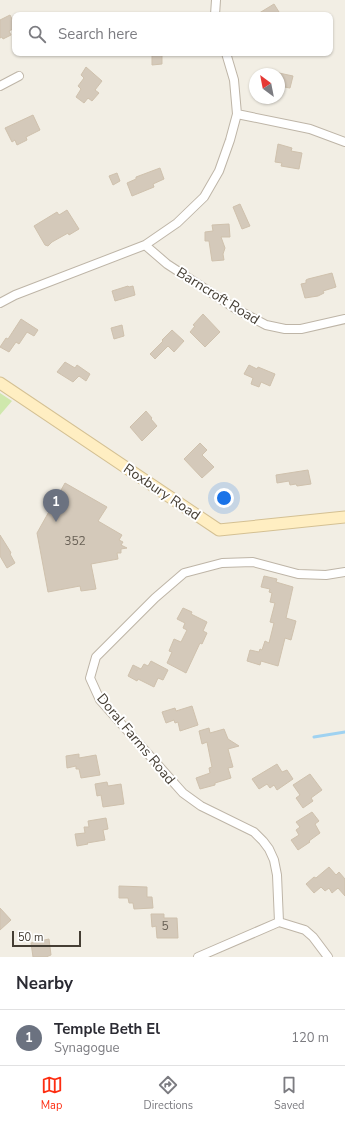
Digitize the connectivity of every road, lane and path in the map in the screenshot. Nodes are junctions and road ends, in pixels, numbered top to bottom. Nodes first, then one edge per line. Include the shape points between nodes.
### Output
1 (216, 0) edge
2 (215, 12) edge
3 (227, 56) edge
4 (19, 76) dead end
5 (0, 86) edge
6 (236, 114) junction
7 (345, 142) edge
8 (145, 245) junction
9 (0, 304) edge
10 (345, 318) edge
11 (0, 383) edge
12 (345, 517) edge
13 (345, 572) edge
14 (279, 922) junction
15 (198, 957) edge
16 (328, 957) edge

1 - 2 street
3 - 6 street via 234,80
4 - 5 street
6 - 7 street via 310,128
6 - 8 street via 219,171 204,197 177,224
8 - 9 street via 15,295
8 - 10 street, Barncroft Road via 167,264 266,326 301,329
11 - 12 street, Roxbury Road via 219,530
13 - 14 street, Doral Farms Road via 326,576 298,574 253,562 222,563 184,574 155,598 96,657 90,678 100,700 182,793 201,806 254,832 263,841 269,849 275,868
14 - 15 street
14 - 16 street via 305,930

